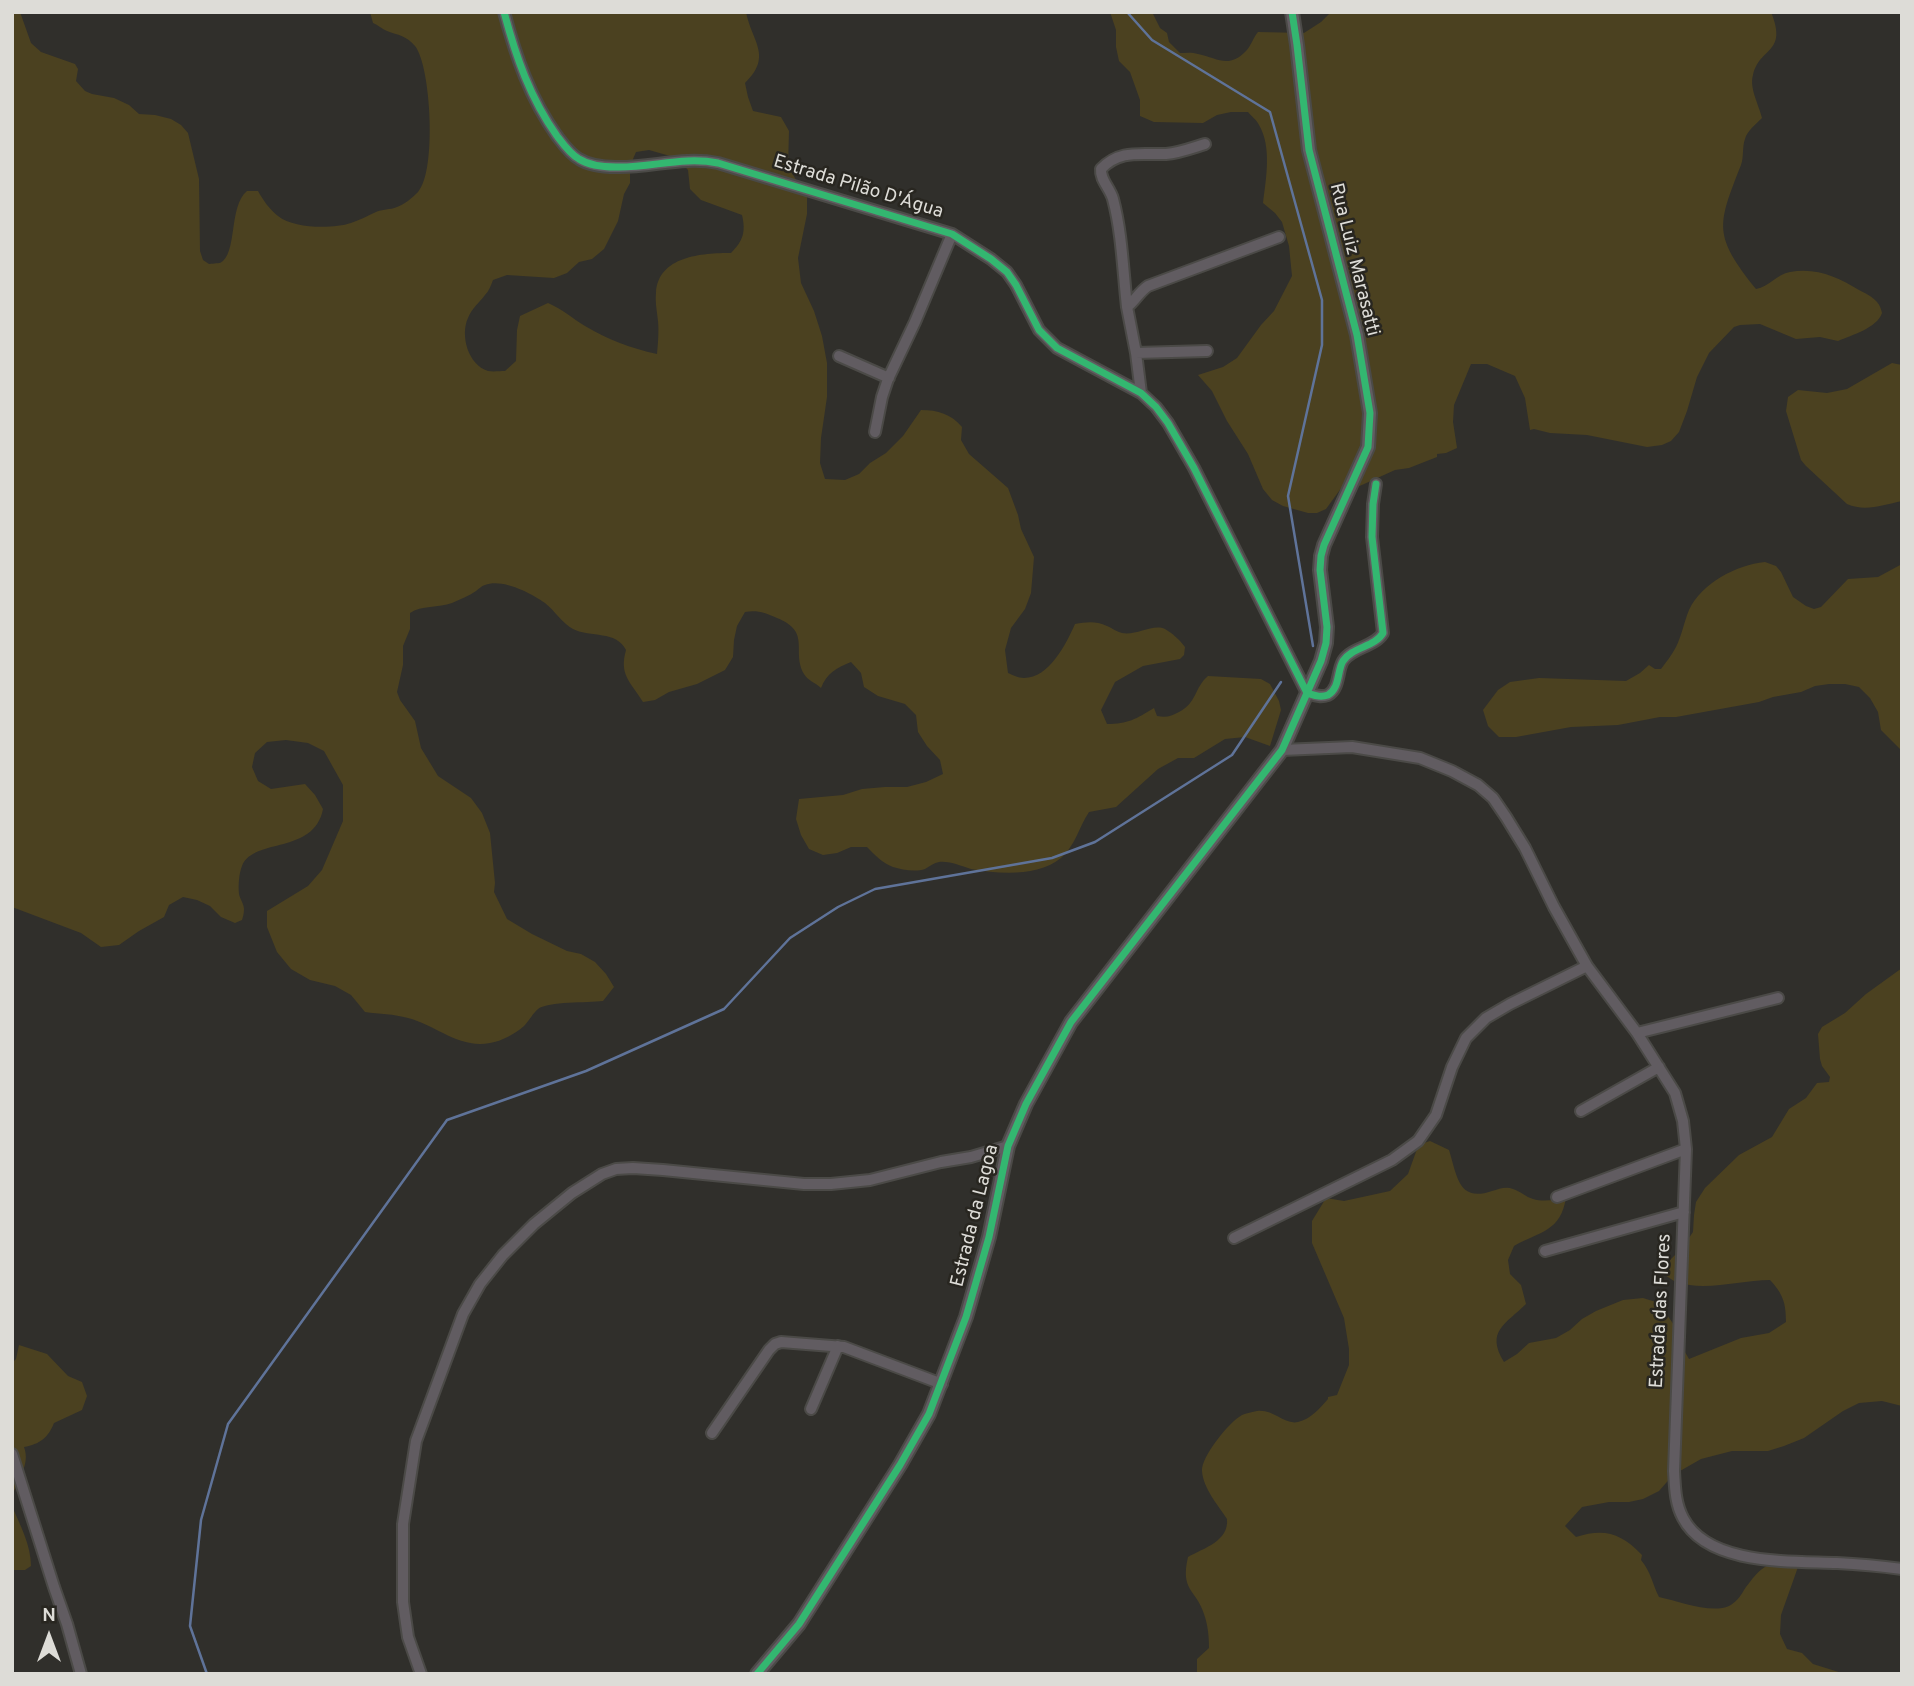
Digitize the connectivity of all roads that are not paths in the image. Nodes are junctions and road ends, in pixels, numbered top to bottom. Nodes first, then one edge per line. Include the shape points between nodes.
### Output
1 (505, 12) edge
2 (1292, 12) edge
3 (1205, 144) dead end
4 (952, 234) junction
5 (1279, 237) dead end
6 (1127, 307) junction
7 (1207, 351) dead end
8 (1136, 353) junction
9 (839, 356) dead end
10 (889, 378) junction
11 (1141, 393) junction
12 (875, 432) dead end
13 (1376, 484) dead end
14 (1307, 693) junction
15 (1282, 750) junction
16 (1587, 966) junction
17 (1778, 998) dead end
18 (1637, 1033) junction
19 (1659, 1066) junction
20 (1581, 1111) dead end
21 (1008, 1146) junction
22 (1686, 1149) junction
23 (1557, 1198) dead end
24 (1684, 1212) junction
25 (1234, 1238) dead end
26 (1545, 1251) dead end
27 (838, 1346) junction
28 (942, 1384) junction
29 (811, 1409) dead end
30 (712, 1433) dead end
31 (12, 1454) edge
32 (1902, 1569) edge
33 (81, 1674) edge
34 (421, 1674) edge
35 (757, 1674) edge

1 - 4 street, Estrada Pilão D'Água via 528,86 545,119 579,159 618,167 681,160 718,163
2 - 14 street, Rua Luiz Marasatti via 1309,150 1354,324 1370,413 1368,447 1321,556 1326,643
3 - 6 street via 1167,154 1120,155 1101,169 1114,202
4 - 10 street
4 - 11 street, Estrada Pilão D'Água via 1007,272 1039,330 1057,348
5 - 6 street via 1148,286
6 - 8 street
7 - 8 street
8 - 11 street
9 - 10 street
10 - 12 street
11 - 14 street, Estrada Pilão D'Água via 1168,423 1194,468
13 - 14 street via 1372,537 1384,633 1343,661 1335,689 1318,697
14 - 15 street, Rua Luiz Marasatti
15 - 16 street, Estrada das Flores via 1352,747 1389,752 1420,758 1478,785 1493,798 1525,848
15 - 21 street, Estrada da Lagoa via 1071,1022
16 - 18 street, Estrada das Flores
16 - 25 street via 1486,1018 1466,1038 1436,1115 1418,1141 1392,1160
17 - 18 street
18 - 19 street, Estrada das Flores
19 - 20 street
19 - 22 street, Estrada das Flores via 1675,1093
21 - 28 street, Estrada da Lagoa via 989,1237
21 - 34 street via 870,1180 831,1184 616,1169 572,1193 534,1224 487,1275 463,1314 416,1441 403,1524 403,1602 408,1637
22 - 23 street
22 - 24 street, Estrada das Flores
24 - 26 street
24 - 32 street, Estrada das Flores via 1674,1471 1675,1497 1684,1519 1712,1545 1738,1556
27 - 28 street
27 - 29 street
27 - 30 street via 775,1344
28 - 35 street, Estrada da Lagoa via 906,1455 824,1586
31 - 33 street

